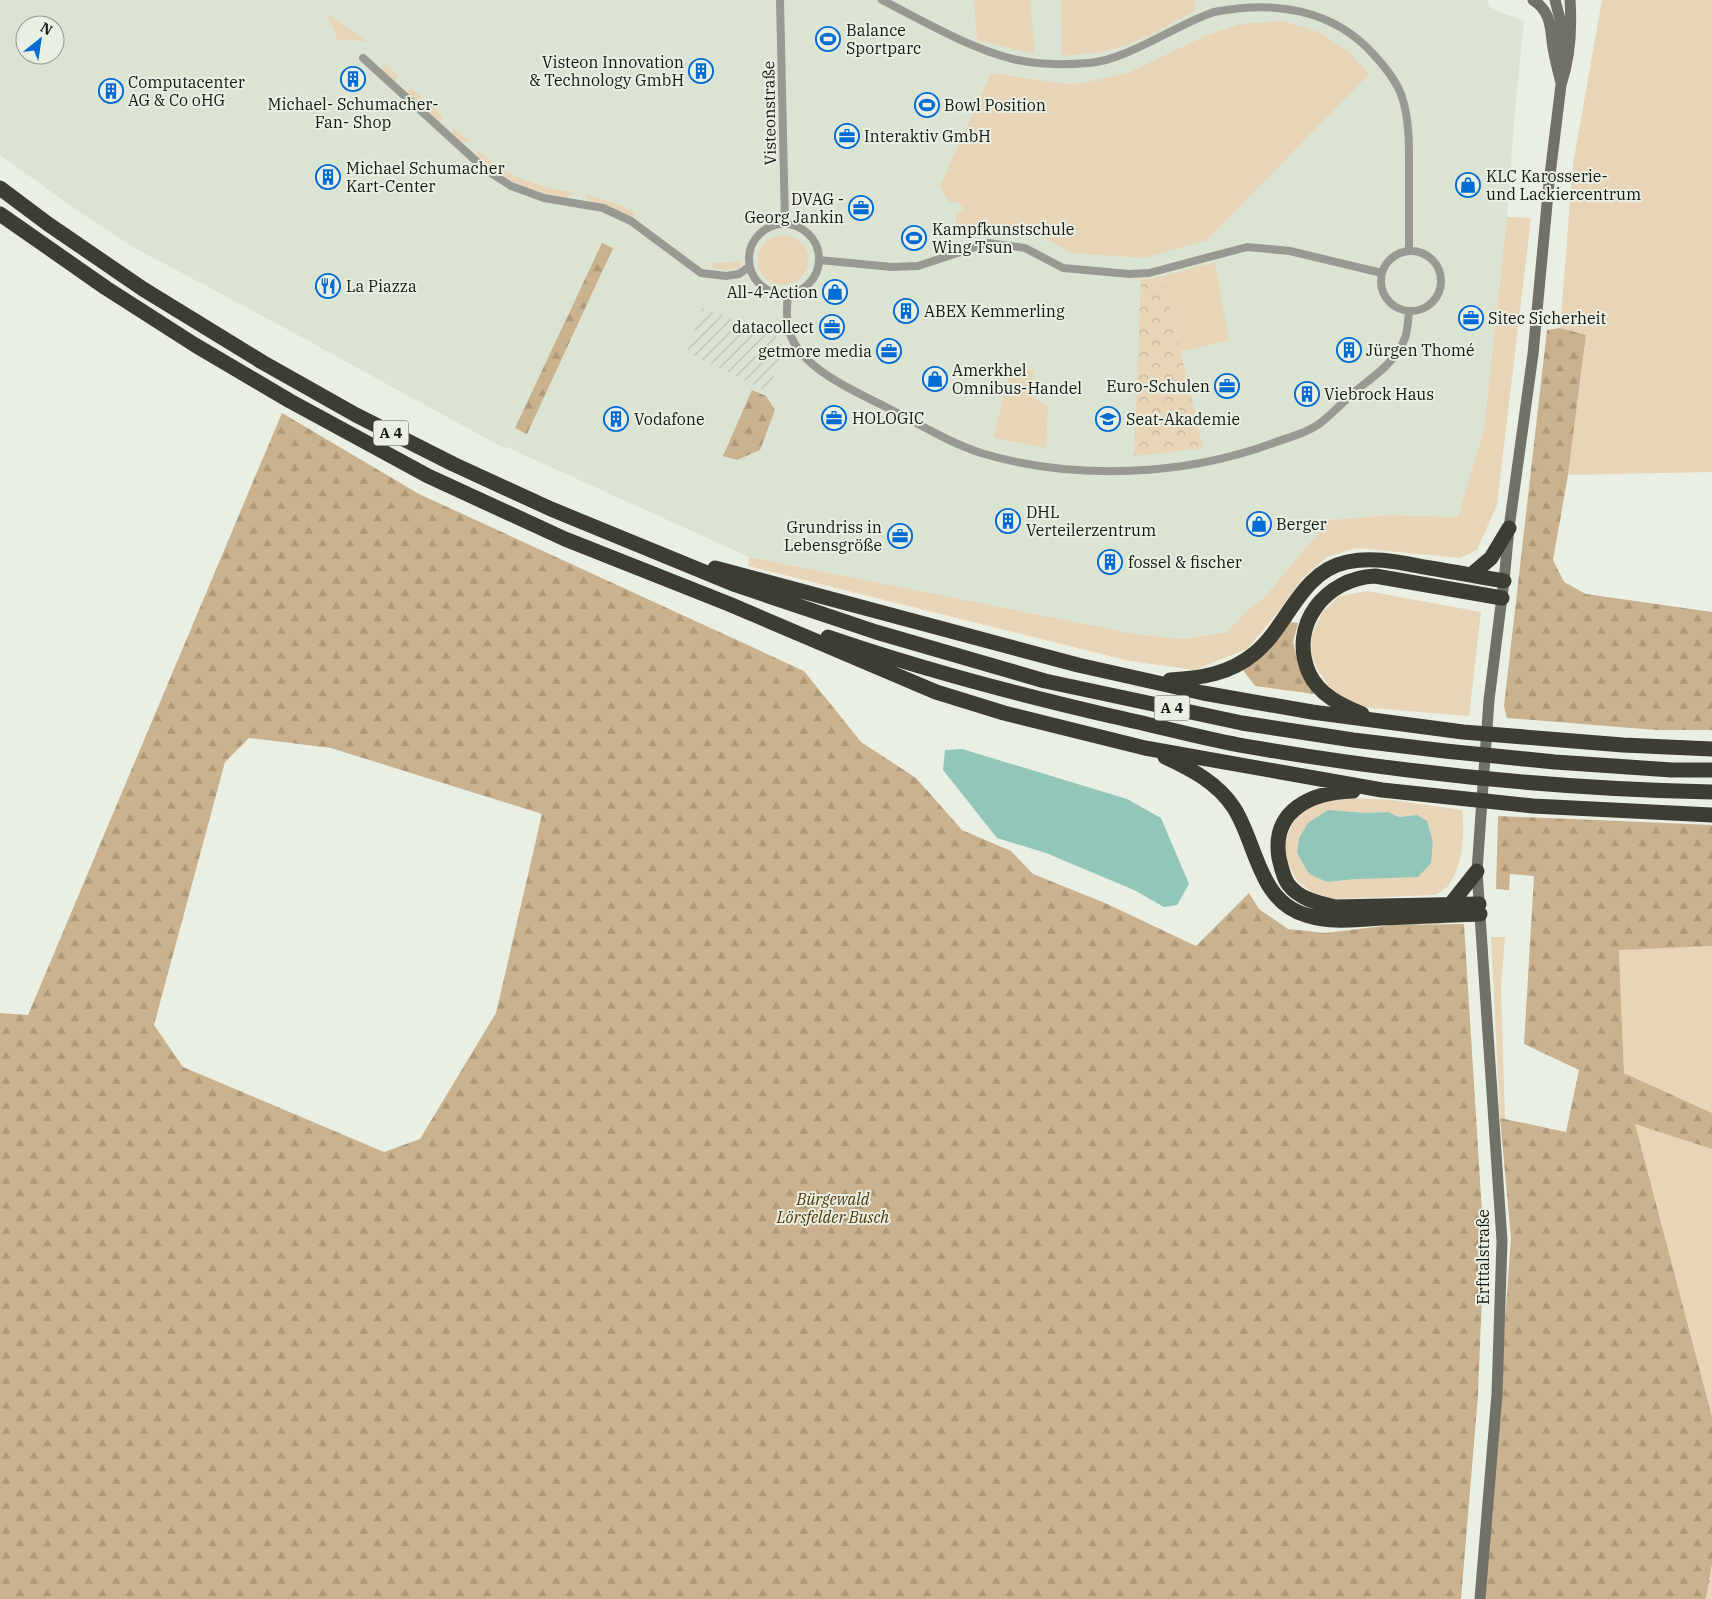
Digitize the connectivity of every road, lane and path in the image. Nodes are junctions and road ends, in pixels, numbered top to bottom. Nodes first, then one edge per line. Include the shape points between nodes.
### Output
1 (780, 0) edge
2 (882, 0) edge
3 (1533, 0) edge
4 (1555, 0) edge
5 (1570, 0) edge
6 (1578, 0) edge
7 (1570, 39) junction
8 (363, 58) dead end
9 (1558, 70) junction
10 (1561, 84) junction
11 (0, 188) edge
12 (0, 214) edge
13 (785, 224) junction
14 (1410, 251) junction
15 (819, 260) junction
16 (749, 267) junction
17 (1382, 273) junction
18 (788, 294) junction
19 (1409, 311) junction
20 (1509, 528) junction
21 (652, 551) junction
22 (1471, 575) junction
23 (1504, 581) junction
24 (1502, 598) junction
25 (729, 604) junction
26 (1153, 681) junction
27 (1387, 723) junction
28 (1145, 748) junction
29 (1712, 749) edge
30 (1712, 770) edge
31 (1382, 790) junction
32 (1712, 792) edge
33 (1712, 815) edge
34 (1478, 871) junction
35 (1450, 904) junction
36 (1479, 909) junction
37 (1480, 1599) edge

1 - 13 street, Visteonstraße
2 - 14 street via 985,50 1044,64 1090,63 1122,54 1212,12 1237,5 1275,4 1301,8 1324,17 1366,45 1384,66 1402,96 1409,132
3 - 9 main road via 1550,20
4 - 9 main road via 1561,36
5 - 7 main road
6 - 7 main road
7 - 10 main road
8 - 16 street via 486,170 511,186 544,198 603,208 631,222 701,272 726,276 739,274
9 - 10 main road
10 - 20 main road, Erfttalstraße via 1533,354
11 - 21 highway, A 4 via 144,289 356,415 551,509
12 - 25 highway, A 4 via 195,345 428,476 565,539
13 - 15 street via 796,226 813,240
13 - 16 street via 770,228 757,237 751,246
14 - 17 street via 1392,258
14 - 19 street via 1428,256 1440,272 1441,281 1440,291 1428,306
15 - 17 street via 892,267 918,266 988,243 1025,248 1063,268 1129,274 1150,273 1247,247 1290,251
15 - 18 street via 809,283
16 - 18 street via 764,288 777,294
17 - 19 street via 1381,282 1387,298 1393,305
18 - 19 street via 788,326 795,345 806,360 835,380 958,444 1026,464 1072,470 1184,466 1253,451 1300,434 1318,424 1393,360 1405,338
20 - 22 highway via 1491,558
20 - 23 main road, Erfttalstraße
21 - 26 highway via 1060,660
21 - 30 highway, A 4 via 736,586 876,632 1045,681 1242,723 1464,753 1555,762
22 - 23 highway
22 - 26 highway via 1389,561 1346,562 1326,570 1306,587 1267,641 1243,662 1206,677
23 - 24 main road, Erfttalstraße
24 - 27 highway via 1375,576 1344,583 1324,597 1312,614 1304,635 1309,672 1333,700
24 - 34 main road, Erfttalstraße via 1487,723
25 - 28 highway via 936,692 1004,713
25 - 32 highway, A 4 via 874,653 1026,696 1237,745 1391,769 1492,780
26 - 27 highway via 1203,693
27 - 29 highway via 1559,741
28 - 31 highway
28 - 36 highway via 1188,768 1217,789 1234,808 1270,888 1287,906 1329,921
31 - 33 highway via 1533,806
31 - 35 highway via 1336,792 1298,805 1288,816 1277,846 1287,883 1314,903 1335,907
34 - 35 highway
34 - 36 main road, Erfttalstraße
35 - 36 highway
36 - 37 main road, Erfttalstraße via 1502,1241 1497,1394

